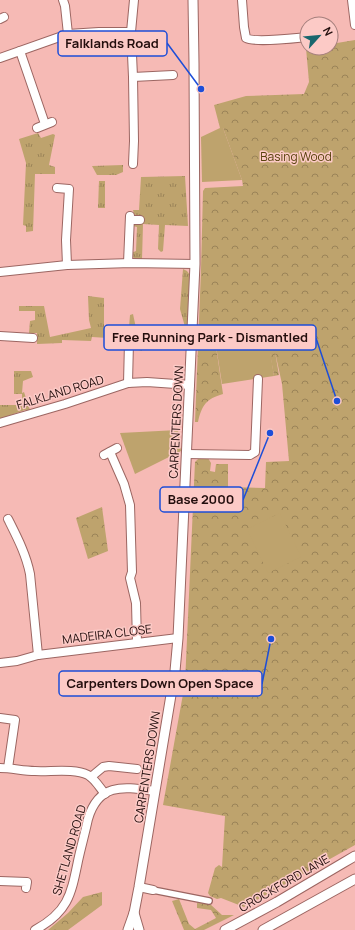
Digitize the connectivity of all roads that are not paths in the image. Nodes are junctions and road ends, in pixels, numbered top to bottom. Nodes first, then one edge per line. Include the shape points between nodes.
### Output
1 (63, 0) edge
2 (134, 0) edge
3 (193, 0) edge
4 (242, 0) edge
5 (352, 0) edge
6 (355, 25) edge
7 (132, 32) junction
8 (68, 34) junction
9 (299, 37) edge
10 (20, 51) junction
11 (0, 58) edge
12 (172, 75) dead end
13 (133, 77) junction
14 (45, 124) dead end
15 (133, 164) dead end
16 (57, 188) dead end
17 (140, 220) dead end
18 (128, 263) junction
19 (67, 264) junction
20 (195, 264) junction
21 (0, 272) edge
22 (0, 336) edge
23 (33, 338) dead end
24 (130, 342) dead end
25 (258, 379) dead end
26 (128, 383) junction
27 (190, 385) junction
28 (0, 423) edge
29 (110, 452) dead end
30 (187, 454) junction
31 (8, 519) dead end
32 (178, 638) junction
33 (137, 643) junction
34 (38, 655) junction
35 (0, 663) edge
36 (0, 718) edge
37 (4, 768) edge
38 (138, 770) dead end
39 (91, 777) junction
40 (155, 791) junction
41 (105, 794) junction
42 (355, 856) edge
43 (355, 879) edge
44 (0, 881) edge
45 (139, 887) junction
46 (26, 888) dead end
47 (153, 890) joint
48 (209, 900) dead end
49 (134, 913) junction
50 (35, 930) edge
51 (128, 930) edge
52 (139, 930) edge
53 (225, 930) edge
54 (263, 930) edge

1 - 8 street
2 - 7 street
3 - 20 street, CARPENTERS DOWN
4 - 9 street via 246,38 256,40
5 - 6 street
7 - 8 street
7 - 13 street
8 - 10 street
10 - 11 street
10 - 14 street
12 - 13 street
13 - 15 street
16 - 19 street via 69,189
17 - 18 street via 130,218
18 - 19 street
18 - 20 street
19 - 21 street
20 - 27 street, CARPENTERS DOWN
22 - 23 street
24 - 26 street
25 - 30 street via 255,452 250,455
26 - 27 street, FALKLAND ROAD
26 - 28 street, FALKLAND ROAD
27 - 30 street, CARPENTERS DOWN
29 - 33 street via 124,484 130,506 130,578 136,603
30 - 32 street, CARPENTERS DOWN
31 - 34 street via 19,541 30,574
32 - 33 street, MADEIRA CLOSE
32 - 40 street, CARPENTERS DOWN
33 - 34 street, MADEIRA CLOSE
34 - 35 street, MADEIRA CLOSE
36 - 37 street via 15,720 10,758
37 - 39 street via 78,772
38 - 39 street via 109,766 103,767
39 - 41 street
40 - 41 street, SHETLAND ROAD via 124,788 113,789
40 - 45 street, CARPENTERS DOWN
41 - 50 street, SHETLAND ROAD via 90,810 70,894 64,906 56,916
42 - 53 street, CROCKFORD LANE
43 - 54 street
44 - 46 street via 27,882
45 - 47 street
45 - 49 street, CARPENTERS DOWN
47 - 48 street
49 - 51 street, CARPENTERS DOWN
49 - 52 street, CARPENTERS DOWN

